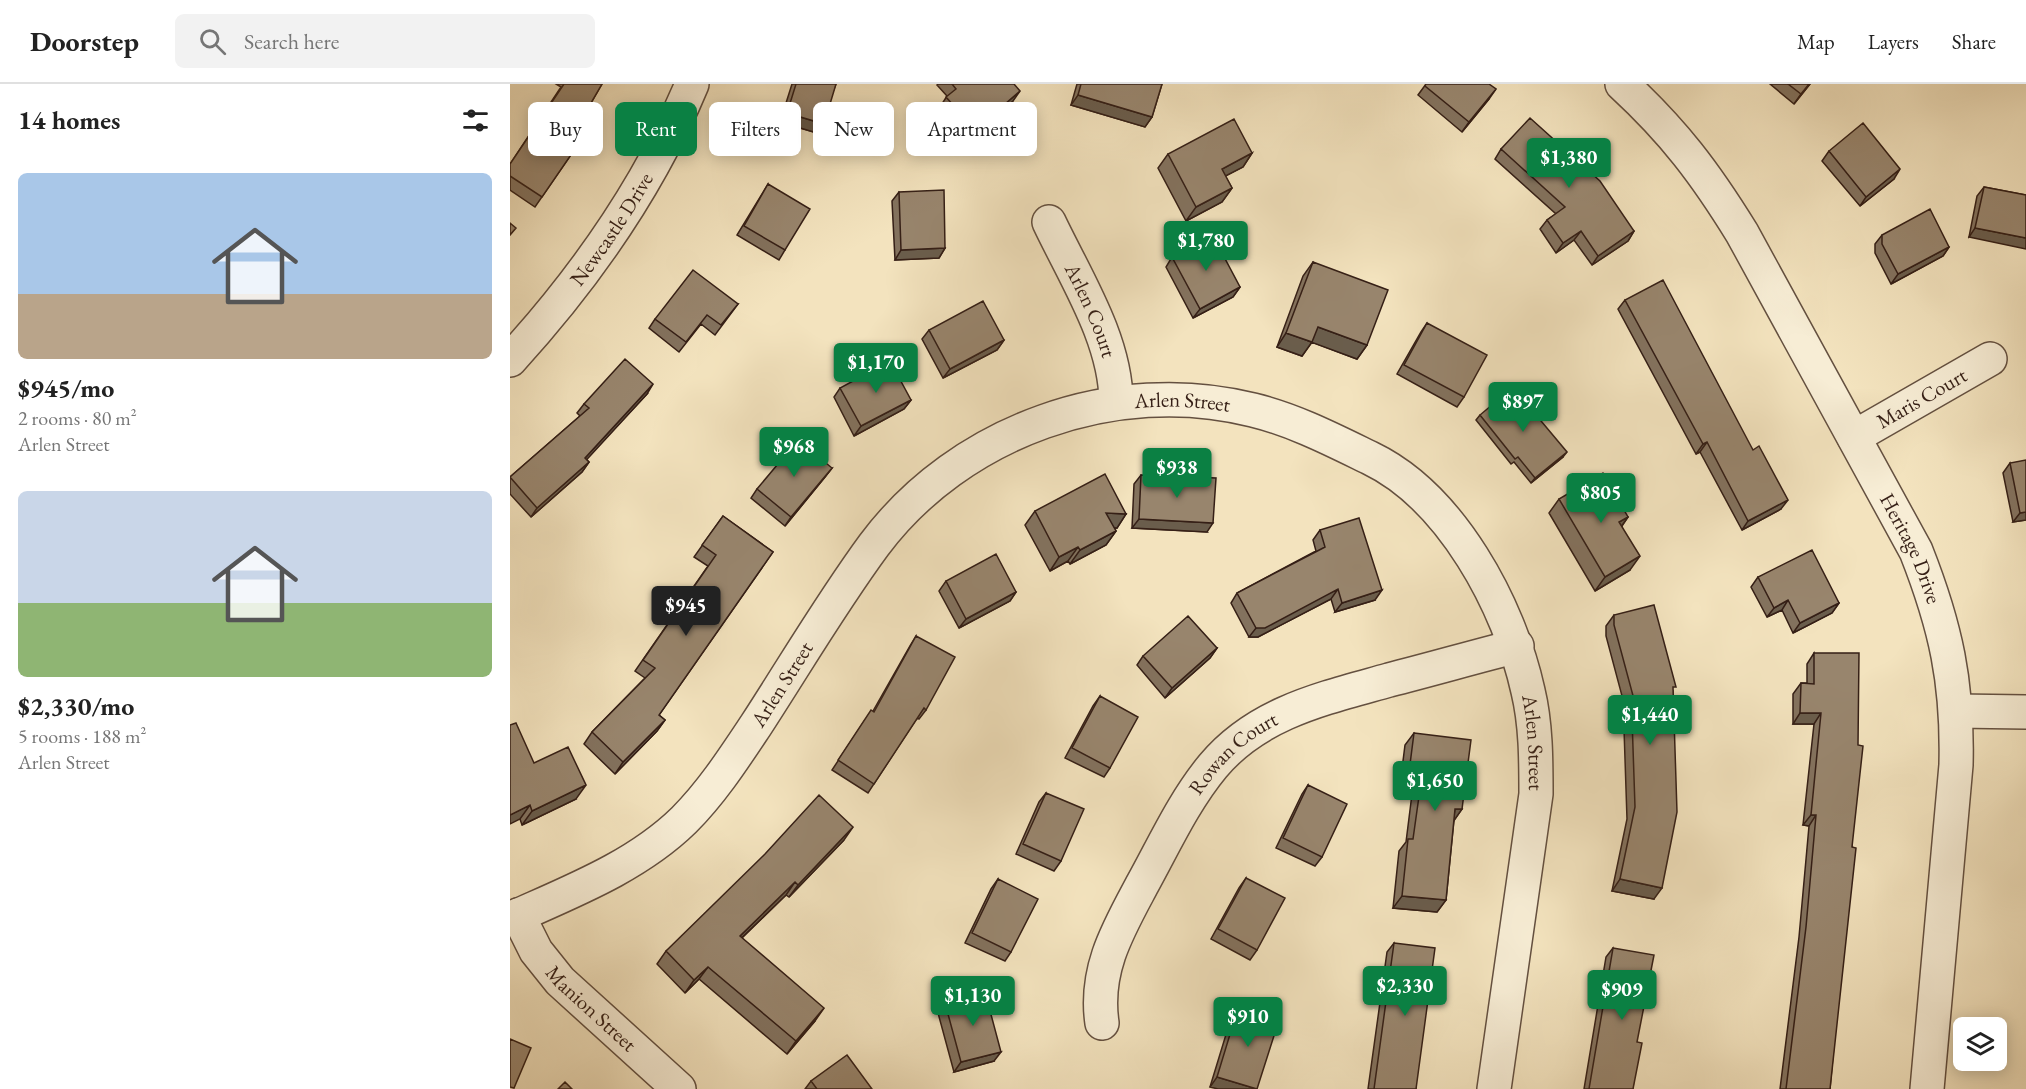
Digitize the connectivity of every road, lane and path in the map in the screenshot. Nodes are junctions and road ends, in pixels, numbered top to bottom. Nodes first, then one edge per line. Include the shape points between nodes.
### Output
1 (692, 84) edge
2 (1622, 84) edge
3 (1049, 222) dead end
4 (1990, 359) dead end
5 (510, 360) edge
6 (1116, 402) junction
7 (1854, 437) junction
8 (1517, 646) junction
9 (1957, 711) junction
10 (2026, 712) edge
11 (514, 917) edge
12 (1102, 1023) dead end
13 (679, 1089) edge
14 (1494, 1089) edge
15 (1927, 1089) edge

1 - 5 street, Newcastle Drive via 638,191 602,248 547,320
2 - 7 street, Heritage Drive via 1683,144 1715,189
3 - 6 street, Arlen Court via 1103,336 1112,361
4 - 7 street, Maris Court
6 - 8 street, Arlen Street via 1169,400 1250,409 1300,424 1384,465 1432,502 1456,534 1497,601
6 - 11 street, Arlen Street via 1025,429 989,446 924,492 875,543 733,760 684,820 626,863
7 - 9 street, Heritage Drive via 1916,551 1936,602 1950,657
8 - 12 street, Rowan Court via 1307,702 1240,739 1214,765 1187,802 1110,944 1101,978
8 - 14 street, Arlen Street via 1529,694 1536,794
9 - 10 street
9 - 15 street, Heritage Drive via 1956,765
11 - 13 street, Manion Street via 560,981

